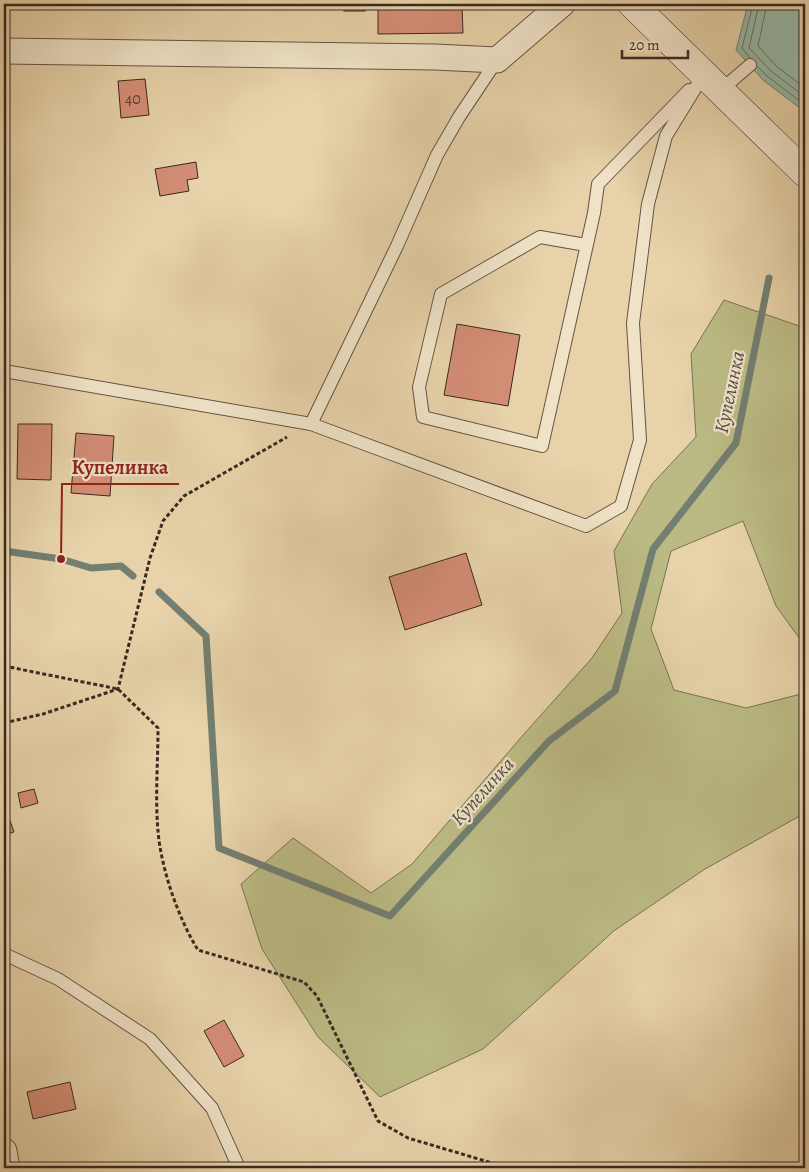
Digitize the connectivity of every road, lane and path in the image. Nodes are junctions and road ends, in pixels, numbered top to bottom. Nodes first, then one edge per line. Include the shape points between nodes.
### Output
1 (562, 4) edge
2 (632, 4) edge
3 (4, 51) edge
4 (497, 60) junction
5 (750, 65) dead end
6 (713, 82) junction
7 (805, 173) edge
8 (586, 245) junction
9 (4, 371) edge
10 (311, 424) junction
11 (4, 666) edge
12 (118, 689) junction
13 (4, 723) edge
14 (4, 954) edge
15 (4, 1151) edge
16 (8, 1168) edge
17 (239, 1168) edge
18 (509, 1168) edge

1 - 4 street
2 - 6 street
3 - 4 street
4 - 10 lane via 437,155 393,255
5 - 6 lane
6 - 7 street
6 - 8 lane via 598,184
6 - 10 lane via 666,136 648,204 633,323 640,440 621,506 586,526
8 - 8 lane via 542,446 423,417 419,387 440,294 540,237
9 - 10 lane
10 - 12 path via 184,496 163,521 150,558
11 - 12 path
12 - 13 path via 43,714
12 - 18 path via 158,728 158,832 186,931 198,950 304,982 317,996 378,1121 408,1138
14 - 17 lane via 58,980 150,1039 212,1108
15 - 16 street

